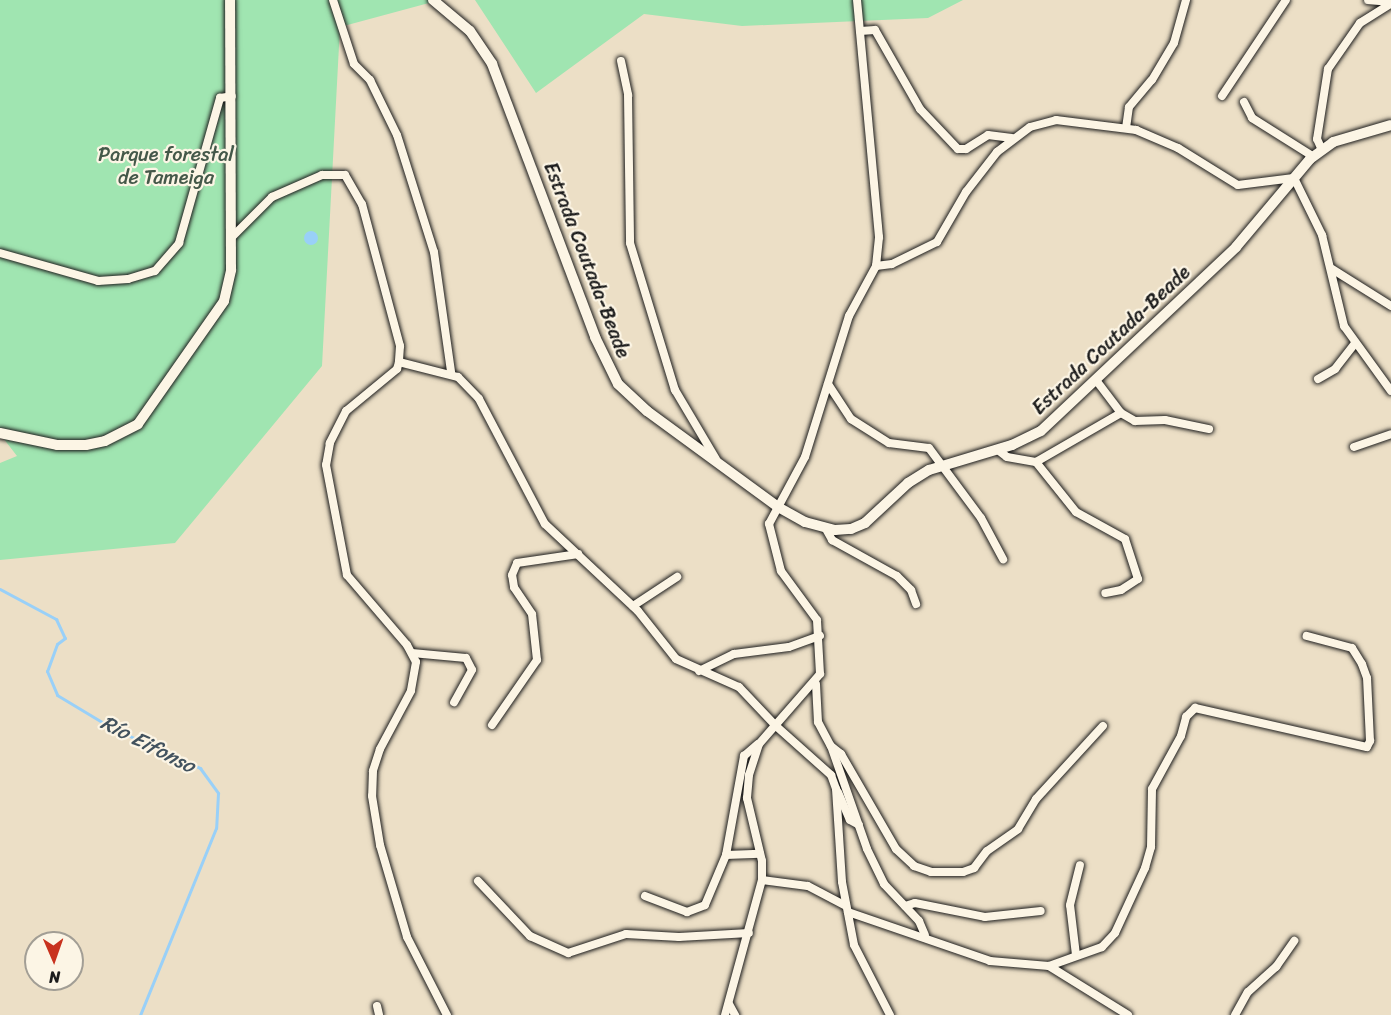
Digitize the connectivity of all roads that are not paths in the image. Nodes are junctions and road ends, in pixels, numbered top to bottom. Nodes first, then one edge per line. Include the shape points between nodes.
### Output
1 (230, 0) edge
2 (333, 0) edge
3 (433, 0) edge
4 (857, 0) edge
5 (1186, 0) edge
6 (1286, 0) edge
7 (1368, 0) edge
8 (1391, 3) edge
9 (860, 31) junction
10 (621, 61) dead end
11 (232, 96) junction
12 (1222, 96) dead end
13 (1244, 102) dead end
14 (1391, 125) edge
15 (1126, 128) junction
16 (1012, 138) junction
17 (1318, 153) junction
18 (1294, 178) junction
19 (231, 238) junction
20 (0, 253) edge
21 (876, 266) junction
22 (1332, 268) junction
23 (1391, 306) edge
24 (1354, 345) junction
25 (399, 362) junction
26 (451, 372) junction
27 (1318, 379) dead end
28 (1096, 380) junction
29 (828, 384) junction
30 (1391, 391) edge
31 (1121, 413) junction
32 (1209, 429) dead end
33 (0, 434) edge
34 (1391, 434) edge
35 (1354, 447) dead end
36 (998, 450) junction
37 (1036, 462) junction
38 (719, 463) junction
39 (942, 465) junction
40 (778, 507) junction
41 (826, 529) junction
42 (578, 554) junction
43 (1003, 559) dead end
44 (677, 577) dead end
45 (1105, 593) dead end
46 (916, 604) dead end
47 (633, 606) junction
48 (820, 636) junction
49 (1308, 636) dead end
50 (412, 653) junction
51 (699, 670) junction
52 (816, 684) junction
53 (454, 702) dead end
54 (492, 725) dead end
55 (776, 726) junction
56 (1103, 726) dead end
57 (759, 744) junction
58 (831, 746) junction
59 (836, 789) junction
60 (859, 825) junction
61 (760, 854) junction
62 (726, 855) junction
63 (1080, 865) dead end
64 (762, 880) junction
65 (478, 881) dead end
66 (645, 896) dead end
67 (905, 906) junction
68 (850, 910) junction
69 (1041, 911) dead end
70 (749, 933) junction
71 (924, 935) junction
72 (1294, 941) dead end
73 (1076, 955) junction
74 (1049, 966) junction
75 (729, 1004) junction
76 (447, 1015) edge
77 (725, 1015) edge
78 (735, 1015) edge
79 (890, 1015) edge
80 (1128, 1015) edge
81 (1235, 1015) edge

1 - 11 street
2 - 26 street via 354,64 370,80 397,135 434,252
3 - 38 street, Estrada Coutada-Beade via 471,31 492,64 612,376 636,402
4 - 9 street
5 - 15 street via 1174,43 1152,80 1129,107
6 - 12 street
7 - 8 street
8 - 17 street via 1360,23 1328,69
9 - 16 street via 875,30 920,109 958,149 966,149 988,135
9 - 21 street via 879,237
10 - 38 street via 628,95 630,243 675,390
11 - 19 street
11 - 20 street via 220,98 179,243 155,271 128,279 98,281
13 - 17 street via 1252,118
14 - 17 street, Estrada Coutada-Beade via 1360,131
15 - 16 street via 1056,120
15 - 18 street via 1178,148 1238,185
16 - 21 street via 966,192 937,242 892,264
17 - 18 street, Estrada Coutada-Beade
18 - 22 street via 1313,210
18 - 28 street, Estrada Coutada-Beade via 1236,247
19 - 25 street via 272,197 322,176 345,175 362,204 400,346
19 - 33 street via 231,270 224,301 138,424 105,441 86,445 57,446
21 - 29 street via 849,316
22 - 23 street
22 - 24 street via 1344,326
24 - 27 street via 1335,369
24 - 30 street
25 - 26 street
25 - 50 street via 397,369 346,411 330,443 326,465 347,575
26 - 42 street via 479,399 545,524
28 - 31 street
28 - 36 street, Estrada Coutada-Beade via 1041,431
29 - 39 street via 851,419 889,443 929,448
29 - 40 street via 805,457
31 - 32 street via 1135,420 1165,420
31 - 37 street
34 - 35 street
36 - 37 street via 1007,457
36 - 39 street, Estrada Coutada-Beade
37 - 45 street via 1076,512 1125,539 1138,579 1120,590
38 - 40 street, Estrada Coutada-Beade
39 - 41 street, Estrada Coutada-Beade via 908,483 859,527
39 - 43 street via 981,518
40 - 41 street, Estrada Coutada-Beade
40 - 48 street via 769,524 781,571 817,620
41 - 46 street via 832,540 897,576 911,590
42 - 47 street
42 - 54 street via 517,563 512,575 514,587 532,614 537,660
44 - 47 street
47 - 51 street via 676,660
48 - 51 street via 789,647 734,654
48 - 52 street via 820,674
49 - 73 street via 1352,648 1362,664 1367,678 1367,747 1195,708 1186,717 1181,736 1152,789 1151,847 1146,868 1114,933 1102,947
50 - 53 street via 466,658 472,670
50 - 76 street via 416,662 411,691 380,749 373,771 372,796 380,845 407,937
51 - 55 street via 739,687
52 - 55 street
52 - 58 street via 818,722
55 - 57 street
55 - 59 street via 824,767
56 - 58 street via 1036,799 1018,829 987,851 974,868 963,872 931,872 914,866 896,849 841,754
57 - 61 street via 749,775 747,798
57 - 62 street via 744,756
58 - 60 street
59 - 60 street via 850,820
59 - 68 street
60 - 67 street via 884,884
61 - 62 street
61 - 64 street
62 - 66 street via 705,905 696,911
63 - 73 street via 1070,905
64 - 68 street via 808,886
64 - 70 street
65 - 70 street via 530,936 568,953 626,934 679,937
67 - 69 street via 915,903 985,917
67 - 71 street via 919,921
68 - 71 street
68 - 79 street via 854,945
70 - 75 street
71 - 74 street via 990,961
72 - 81 street via 1276,967 1248,992
73 - 74 street
74 - 80 street
75 - 77 street
75 - 78 street

